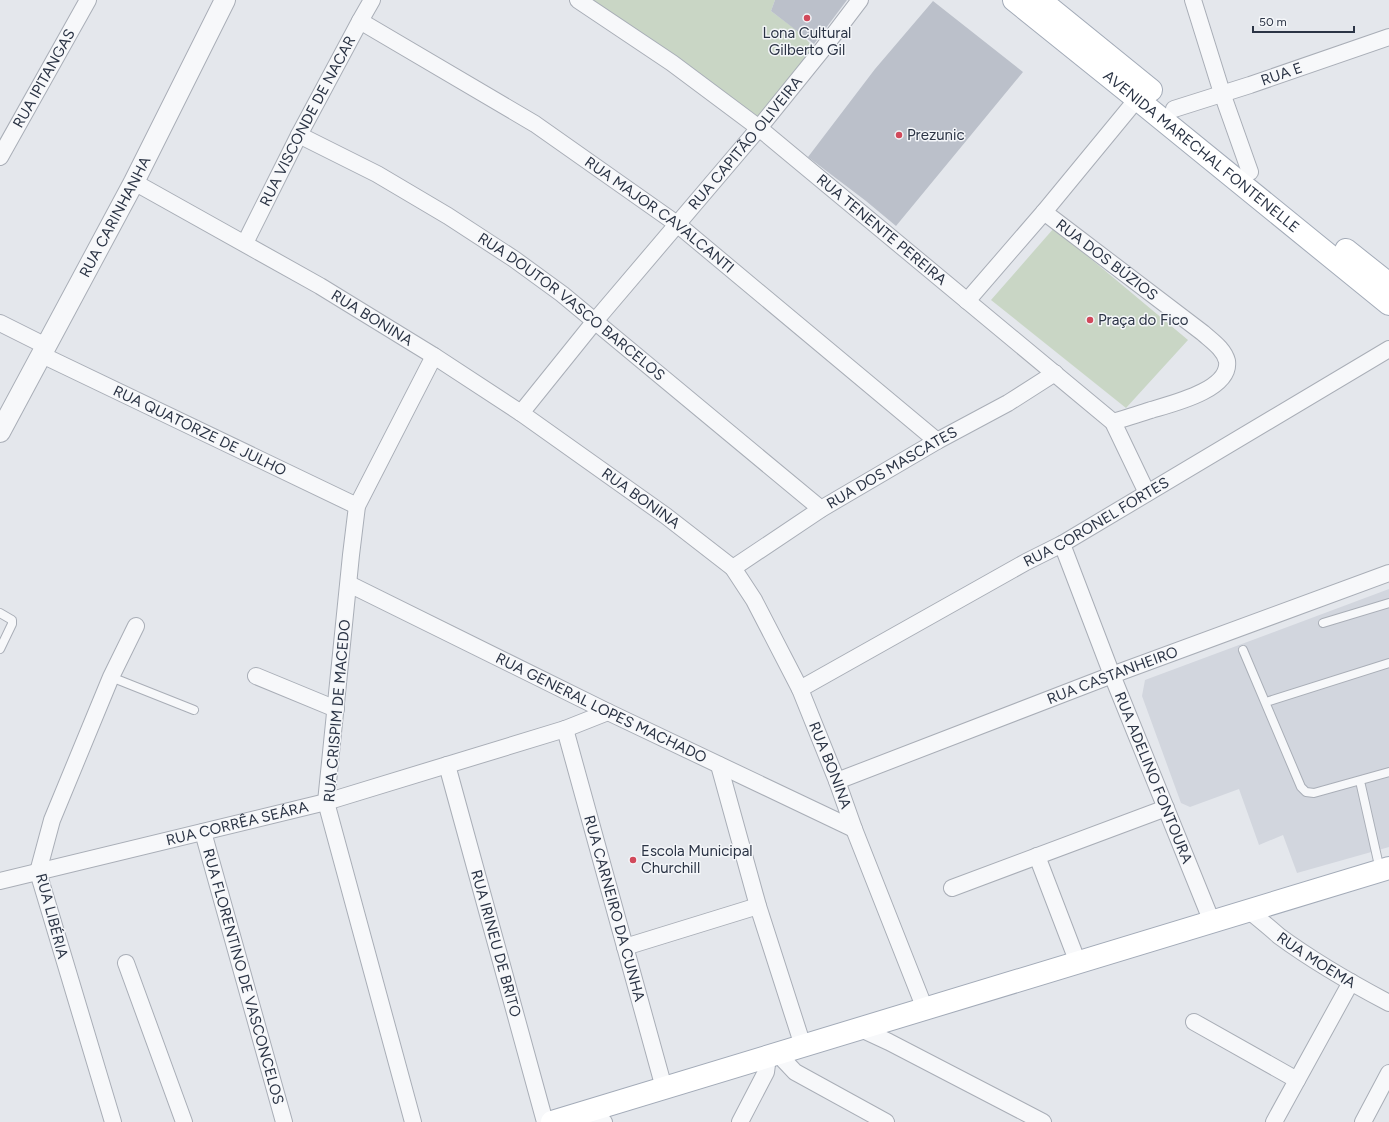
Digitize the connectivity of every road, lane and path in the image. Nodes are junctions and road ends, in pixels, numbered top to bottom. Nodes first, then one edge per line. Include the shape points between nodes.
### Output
1 (88, 0) edge
2 (224, 0) edge
3 (372, 0) edge
4 (578, 0) edge
5 (860, 0) edge
6 (1014, 0) edge
7 (1040, 0) edge
8 (1193, 0) edge
9 (360, 21) junction
10 (1389, 37) edge
11 (1222, 93) junction
12 (1137, 99) junction
13 (1174, 109) junction
14 (759, 128) junction
15 (299, 135) junction
16 (0, 157) edge
17 (1250, 172) junction
18 (134, 182) junction
19 (1044, 212) junction
20 (677, 224) junction
21 (245, 243) junction
22 (1389, 284) edge
23 (967, 301) junction
24 (1389, 304) edge
25 (595, 321) junction
26 (0, 323) edge
27 (1389, 349) edge
28 (44, 351) junction
29 (434, 356) junction
30 (1055, 374) junction
31 (521, 413) junction
32 (1113, 422) junction
33 (0, 432) edge
34 (937, 441) junction
35 (1147, 493) junction
36 (357, 506) junction
37 (821, 510) junction
38 (1062, 544) junction
39 (733, 568) junction
40 (1389, 573) edge
41 (349, 584) junction
42 (1389, 602) edge
43 (0, 612) edge
44 (1323, 623) dead end
45 (136, 626) dead end
46 (0, 649) edge
47 (1243, 650) dead end
48 (1389, 663) edge
49 (1112, 675) junction
50 (256, 676) dead end
51 (111, 677) junction
52 (800, 689) junction
53 (1266, 702) junction
54 (336, 709) junction
55 (194, 710) dead end
56 (608, 712) junction
57 (565, 729) junction
58 (447, 765) junction
59 (719, 765) junction
60 (1389, 772) edge
61 (837, 781) junction
62 (1360, 781) junction
63 (326, 802) junction
64 (1166, 808) junction
65 (854, 829) junction
66 (203, 832) junction
67 (1037, 856) junction
68 (1385, 869) edge
69 (38, 872) junction
70 (0, 881) edge
71 (952, 888) dead end
72 (758, 906) junction
73 (1248, 910) junction
74 (1212, 922) junction
75 (625, 947) junction
76 (1078, 962) junction
77 (126, 963) dead end
78 (1351, 982) junction
79 (1389, 1003) edge
80 (925, 1009) junction
81 (1194, 1022) dead end
82 (861, 1029) junction
83 (803, 1046) junction
84 (773, 1056) junction
85 (1389, 1074) edge
86 (1297, 1080) junction
87 (664, 1088) junction
88 (1384, 1094) edge
89 (585, 1112) junction
90 (1026, 1118) edge
91 (113, 1122) edge
92 (184, 1122) edge
93 (284, 1122) edge
94 (413, 1122) edge
95 (545, 1122) edge
96 (552, 1122) edge
97 (604, 1122) edge
98 (740, 1122) edge
99 (886, 1122) edge
100 (1043, 1122) edge
101 (1274, 1122) edge
102 (1363, 1122) edge

1 - 16 street, RUA IPITANGAS
2 - 18 street, RUA CARINHANHA
3 - 9 street, RUA VISCONDE DE NACAR
4 - 14 street, RUA TENENTE PEREIRA via 672,63
5 - 14 street, RUA CAPITÃO OLIVEIRA
6 - 12 main road, AVENIDA MARECHAL FONTENELLE
7 - 13 main road, AVENIDA MARECHAL FONTENELLE
8 - 11 street
9 - 15 street, RUA VISCONDE DE NACAR
9 - 20 street, RUA MAJOR CAVALCANTI via 535,124
10 - 11 street, RUA E
11 - 13 street, RUA E
11 - 17 street
12 - 19 street
12 - 24 main road, AVENIDA MARECHAL FONTENELLE
13 - 17 main road, AVENIDA MARECHAL FONTENELLE
14 - 20 street, RUA CAPITÃO OLIVEIRA
14 - 23 street, RUA TENENTE PEREIRA
15 - 21 street, RUA VISCONDE DE NACAR
15 - 25 street, RUA DOUTOR VASCO BARCELOS via 377,174 485,239
17 - 22 main road, AVENIDA MARECHAL FONTENELLE
18 - 21 street, RUA BONINA
18 - 28 street, RUA CARINHANHA
19 - 23 street
19 - 32 street, RUA DOS BÚZIOS via 1203,333 1219,348 1227,362 1217,383 1204,391
20 - 25 street, RUA CAPITÃO OLIVEIRA
20 - 34 street, RUA MAJOR CAVALCANTI
21 - 29 street, RUA BONINA
23 - 30 street, RUA TENENTE PEREIRA
25 - 31 street, RUA CAPITÃO OLIVEIRA
25 - 37 street, RUA DOUTOR VASCO BARCELOS
26 - 28 street, RUA QUATORZE DE JULHO
27 - 35 street, RUA CORONEL FORTES
28 - 33 street, RUA CARINHANHA
28 - 36 street, RUA QUATORZE DE JULHO
29 - 31 street, RUA BONINA
29 - 36 street, RUA CRISPIM DE MACEDO
30 - 32 street, RUA TENENTE PEREIRA
30 - 34 street, RUA DOS MASCATES via 1008,403
31 - 39 street, RUA BONINA via 666,516
32 - 35 street, RUA TENENTE PEREIRA
34 - 37 street, RUA DOS MASCATES
35 - 38 street, RUA CORONEL FORTES
36 - 41 street, RUA CRISPIM DE MACEDO
37 - 39 street, RUA DOS MASCATES
38 - 49 street, RUA ADELINO FONTOURA
38 - 52 street, RUA CORONEL FORTES
39 - 52 street, RUA BONINA via 754,600
40 - 49 street, RUA CASTANHEIRO
41 - 54 street, RUA CRISPIM DE MACEDO
41 - 56 street, RUA GENERAL LOPES MACHADO
42 - 44 lane
43 - 46 lane via 12,620 12,624
45 - 51 street, RUA LIBÉRIA
47 - 53 lane
48 - 53 lane
49 - 61 street, RUA CASTANHEIRO
49 - 64 street, RUA ADELINO FONTOURA
50 - 54 street
51 - 55 lane
51 - 69 street, RUA LIBÉRIA via 52,820
52 - 61 street, RUA BONINA
53 - 62 lane via 1301,788 1314,793
54 - 63 street, RUA CRISPIM DE MACEDO
56 - 57 street, RUA CORRÊA SEÁRA
56 - 59 street, RUA GENERAL LOPES MACHADO
57 - 58 street, RUA CORRÊA SEÁRA
57 - 75 street, RUA CARNEIRO DA CUNHA
58 - 63 street, RUA CORRÊA SEÁRA
58 - 95 street, RUA IRINEU DE BRITO
59 - 65 street, RUA GENERAL LOPES MACHADO
59 - 72 street
60 - 62 lane
61 - 65 street, RUA BONINA
62 - 68 lane
63 - 66 street, RUA CORRÊA SEÁRA
63 - 94 street, RUA CRISPIM DE MACEDO
64 - 67 street
64 - 74 street, RUA ADELINO FONTOURA
65 - 80 street, RUA BONINA
66 - 69 street, RUA CORRÊA SEÁRA
66 - 93 street, RUA FLORENTINO DE VASCONCELOS
67 - 71 street
67 - 76 street
68 - 73 main road
69 - 70 street, RUA CORRÊA SEÁRA
69 - 91 street, RUA LIBÉRIA
72 - 75 street
72 - 83 street
73 - 74 main road
73 - 78 street, RUA MOEMA via 1291,944
74 - 76 main road
75 - 87 street, RUA CARNEIRO DA CUNHA
76 - 80 main road
77 - 92 street
78 - 79 street, RUA MOEMA
78 - 86 street
80 - 82 main road
81 - 86 street
82 - 83 main road
82 - 90 street via 896,1045
83 - 84 main road
84 - 87 main road
84 - 98 street
84 - 99 street via 795,1072
85 - 88 street
86 - 101 street
87 - 89 main road
88 - 102 street
89 - 96 main road
89 - 97 street
90 - 100 street

